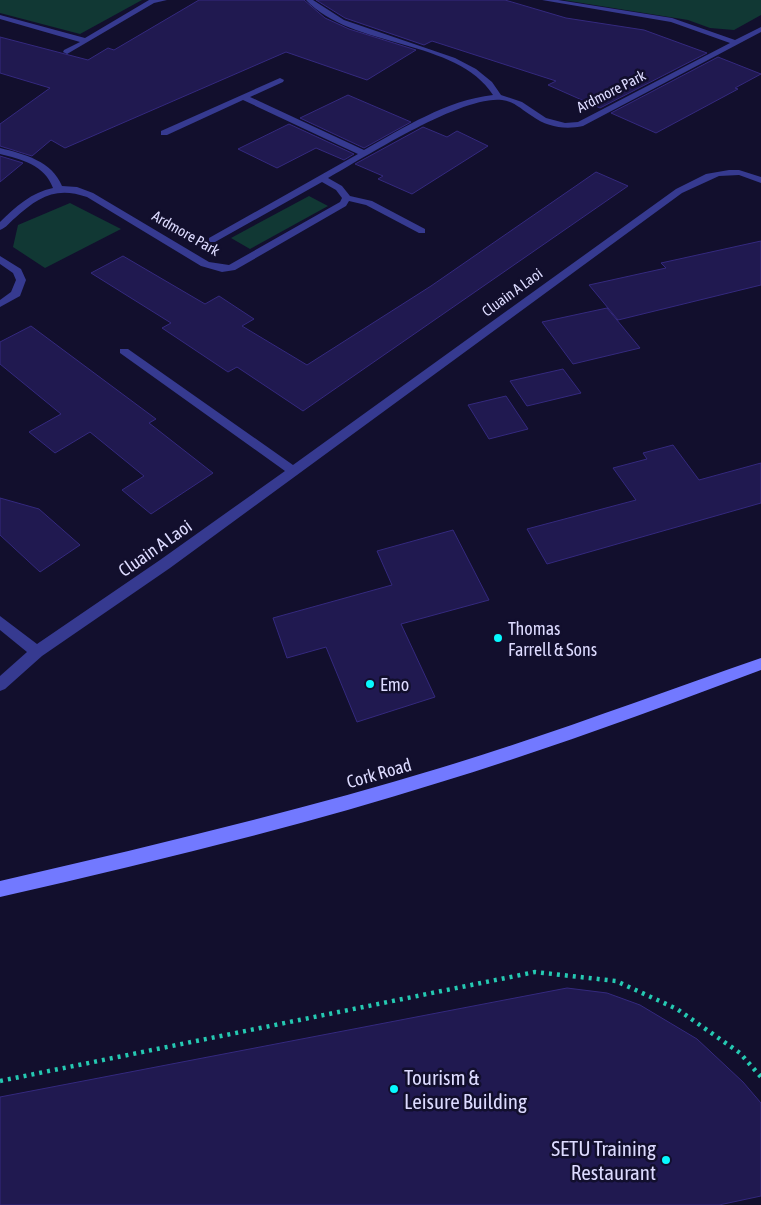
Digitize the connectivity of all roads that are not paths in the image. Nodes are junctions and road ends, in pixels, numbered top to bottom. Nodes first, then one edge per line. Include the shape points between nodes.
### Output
1 (152, 0) edge
2 (164, 0) edge
3 (309, 0) edge
4 (545, 0) edge
5 (0, 17) edge
6 (761, 28) edge
7 (86, 41) junction
8 (735, 42) junction
9 (67, 52) dead end
10 (280, 80) dead end
11 (244, 97) junction
12 (498, 97) junction
13 (164, 133) dead end
14 (0, 151) edge
15 (365, 154) junction
16 (322, 178) junction
17 (761, 180) edge
18 (58, 188) junction
19 (347, 198) junction
20 (0, 227) edge
21 (422, 231) dead end
22 (212, 240) dead end
23 (0, 259) edge
24 (0, 304) edge
25 (124, 351) dead end
26 (292, 470) junction
27 (0, 622) edge
28 (36, 652) junction
29 (761, 664) edge
30 (0, 685) edge
31 (0, 889) edge

1 - 2 street
1 - 7 street
3 - 12 street, Ardmore Park via 340,21 417,46 464,67 491,85
4 - 8 street via 672,20
5 - 7 street
6 - 8 street, Ardmore Park
7 - 9 street
8 - 12 street, Ardmore Park via 580,124 568,126 548,122 510,99
10 - 11 street
11 - 13 street
11 - 15 street
12 - 15 street, Ardmore Park via 448,110
14 - 18 street via 28,159 48,171 54,176
15 - 16 street, Ardmore Park
16 - 19 street
16 - 22 street, Ardmore Park
17 - 26 street, Cluain A Laoi via 740,172 724,172 702,178 679,192
18 - 19 street, Ardmore Park via 84,192 206,264 222,269 243,263 334,211
18 - 20 street, Ardmore Park via 39,194
19 - 21 street via 369,203
23 - 24 street via 17,271 21,280 16,294
25 - 26 street
26 - 28 street, Cluain A Laoi via 165,564
27 - 28 street
28 - 30 street, Cluain A Laoi
29 - 31 main road, Cork Road via 610,719 394,790 227,835

